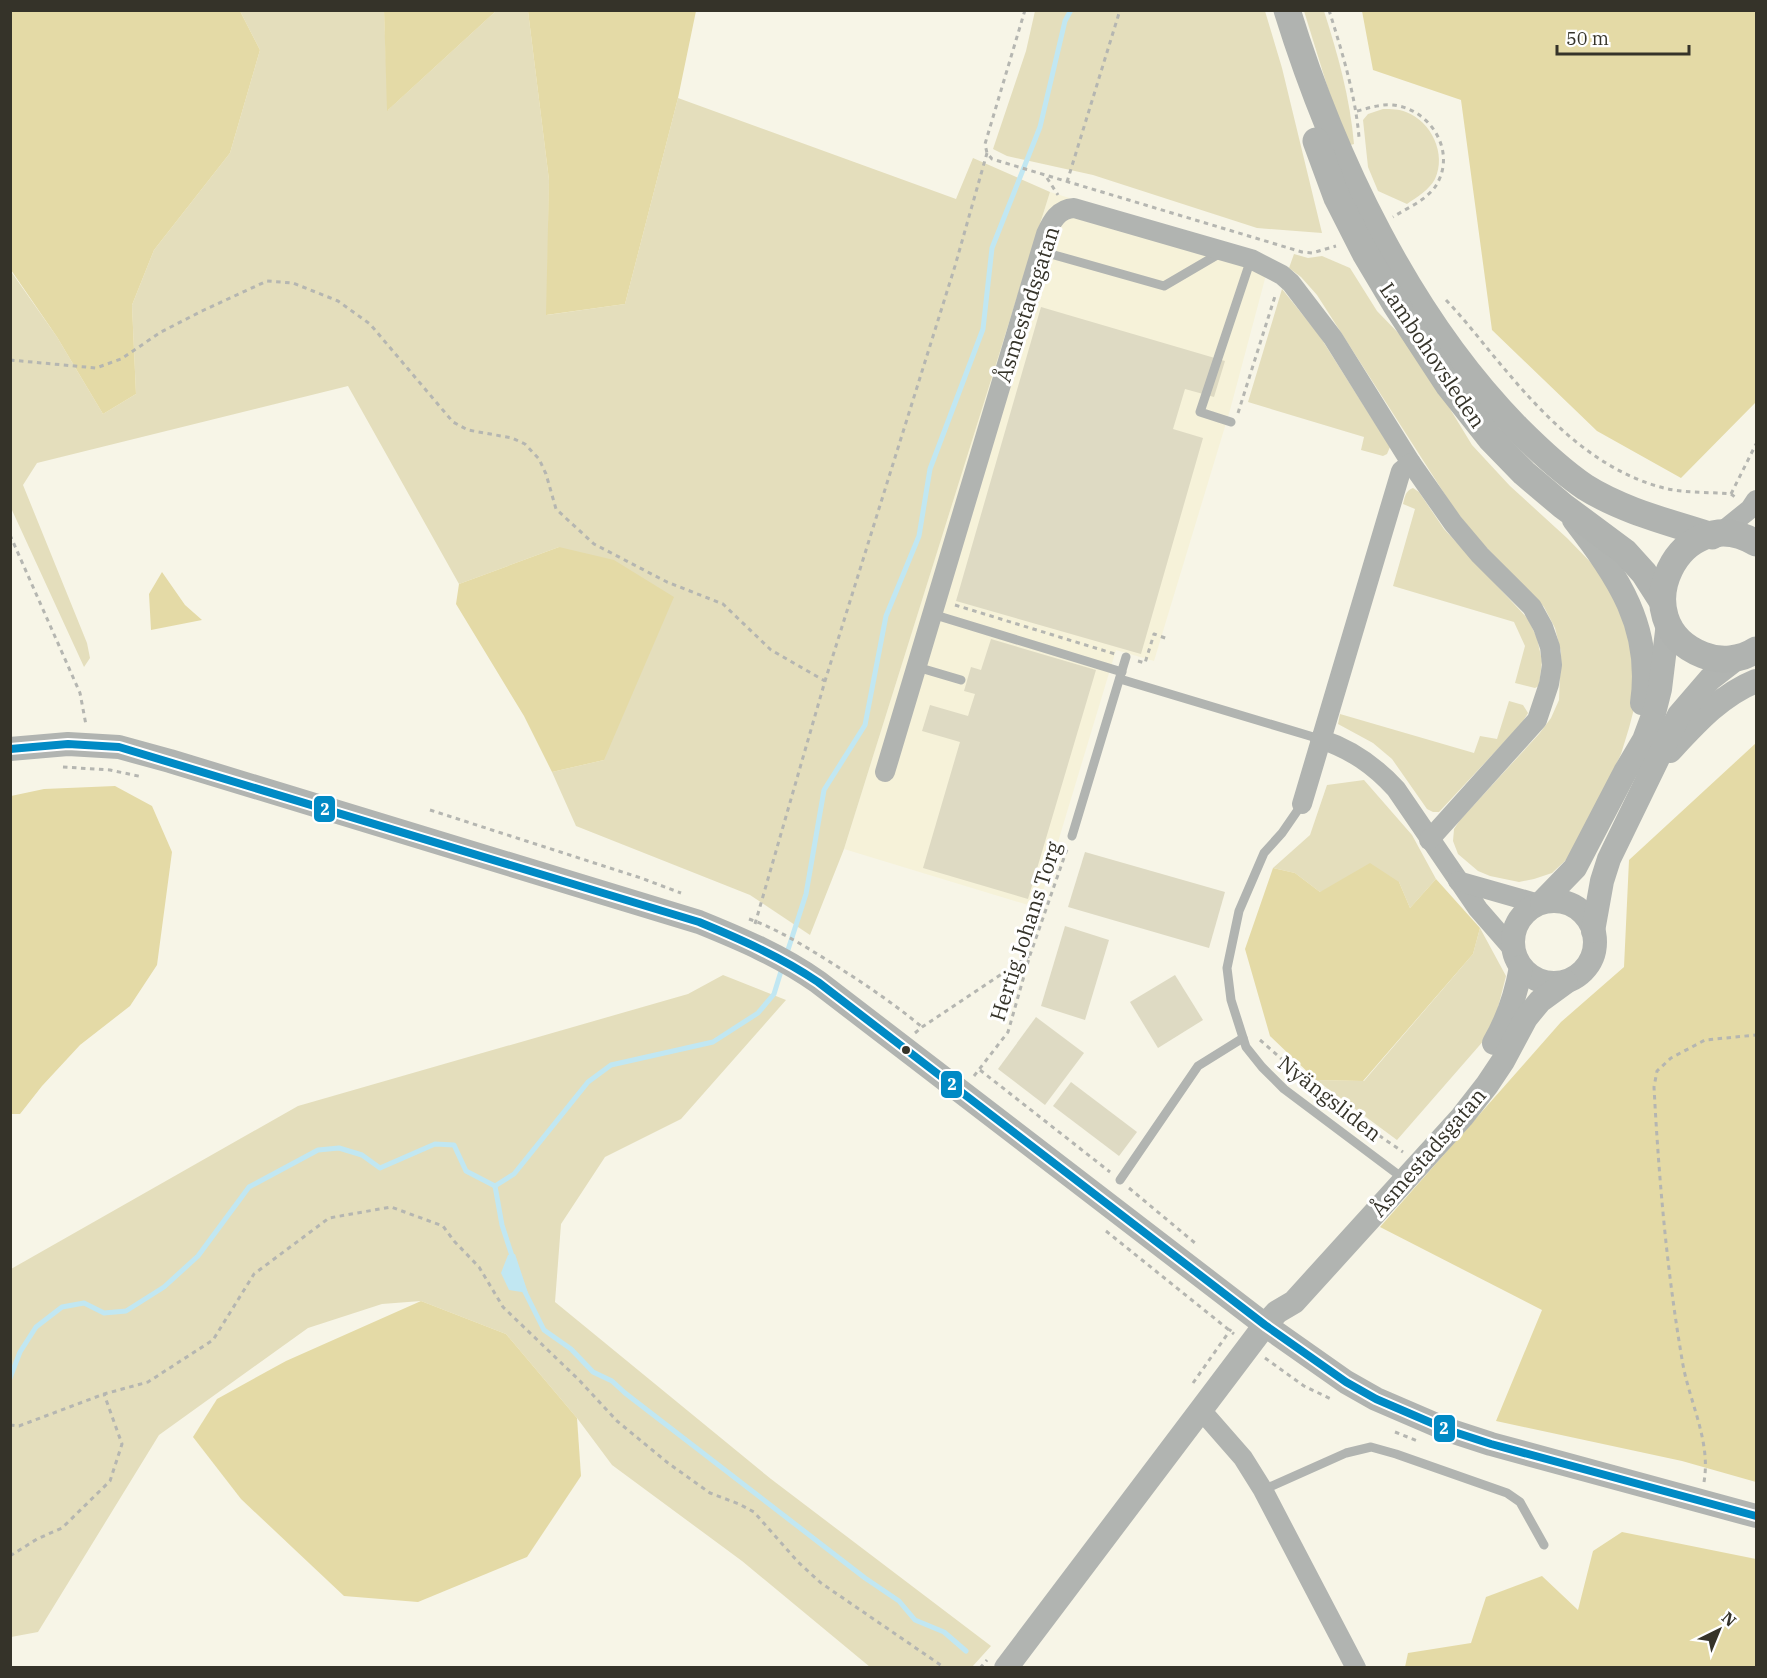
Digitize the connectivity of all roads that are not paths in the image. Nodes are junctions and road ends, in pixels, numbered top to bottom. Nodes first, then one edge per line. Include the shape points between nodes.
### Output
1 (1287, 10) edge
2 (1299, 48) junction
3 (1040, 251) junction
4 (1223, 252) junction
5 (1251, 259) junction
6 (1233, 422) road end
7 (1411, 463) junction
8 (1753, 505) edge
9 (1563, 506) junction
10 (1715, 535) junction
11 (1756, 543) edge
12 (934, 606) junction
13 (1665, 612) junction
14 (1750, 654) edge
15 (1126, 657) road end
16 (917, 667) junction
17 (1121, 676) junction
18 (961, 680) dead end
19 (1756, 681) edge
20 (1320, 739) junction
21 (10, 748) edge
22 (1656, 766) junction
23 (885, 772) dead end
24 (1625, 772) junction
25 (1302, 804) joint
26 (1072, 836) road end
27 (1429, 840) junction
28 (1458, 881) junction
29 (1540, 903) junction
30 (1593, 931) junction
31 (1517, 957) junction
32 (1566, 982) junction
33 (1243, 1038) junction
34 (1402, 1169) junction
35 (1120, 1179) dead end
36 (1271, 1319) junction
37 (1201, 1410) junction
38 (1263, 1490) junction
39 (1756, 1516) edge
40 (1544, 1545) dead end
41 (1006, 1668) edge
42 (1356, 1668) edge

1 - 2 main road, Lambohovsleden
2 - 9 main road, Lambohovsleden via 1314,134 1337,198 1365,253 1456,395 1497,445
2 - 10 main road, Lambohovsleden via 1369,215 1452,352 1495,406 1547,458 1586,487 1632,510
3 - 4 lane via 1164,286
3 - 4 street, Åsmestadsgatan via 1057,215 1065,208 1074,208
3 - 12 street, Åsmestadsgatan
4 - 5 street, Åsmestadsgatan
5 - 6 lane via 1200,412
5 - 7 street, Åsmestadsgatan via 1282,275 1300,292
7 - 20 street via 1401,471
7 - 27 street, Åsmestadsgatan via 1453,524 1532,607 1550,646 1552,665 1537,720
8 - 10 street
9 - 13 main road, Lambohovsleden via 1625,552 1644,573
9 - 24 street via 1628,599 1643,645 1641,713
10 - 11 main road, Lambohovsleden via 1729,534
10 - 13 main road via 1690,544 1676,556 1666,575
12 - 16 street, Åsmestadsgatan
12 - 17 lane
13 - 14 main road, Lambohovsleden via 1681,641 1695,652 1719,659
13 - 24 street via 1660,689 1644,740
14 - 22 street via 1710,679 1679,715
15 - 17 lane
16 - 18 lane
16 - 23 street, Åsmestadsgatan
17 - 20 lane
17 - 26 lane
19 - 22 street via 1725,697
20 - 25 street
20 - 27 street via 1350,751 1383,774
21 - 36 street via 68,744 119,747 699,922 759,947 807,975
22 - 30 street via 1605,870
24 - 29 street via 1575,868
25 - 33 lane, Nyängsliden via 1264,854 1237,921 1227,968 1231,999
27 - 28 street
28 - 29 street
28 - 31 street
29 - 30 street via 1558,901 1573,906 1586,916
29 - 31 street via 1519,920 1513,933
30 - 32 street via 1592,958 1582,973
31 - 32 street via 1527,974 1541,982
31 - 34 street, Åsmestadsgatan via 1516,996 1504,1026 1489,1053
32 - 34 street, Åsmestadsgatan via 1540,1001 1526,1018 1487,1084
33 - 34 lane, Nyängsliden via 1262,1067 1284,1089
33 - 35 lane via 1198,1066
34 - 36 street, Åsmestadsgatan via 1294,1302
36 - 37 street, Åsmestadsgatan
36 - 39 street via 1346,1382 1448,1430
37 - 38 street via 1243,1458
37 - 41 street, Åsmestadsgatan
38 - 40 lane via 1346,1453 1371,1447 1507,1492 1520,1502
38 - 42 street

